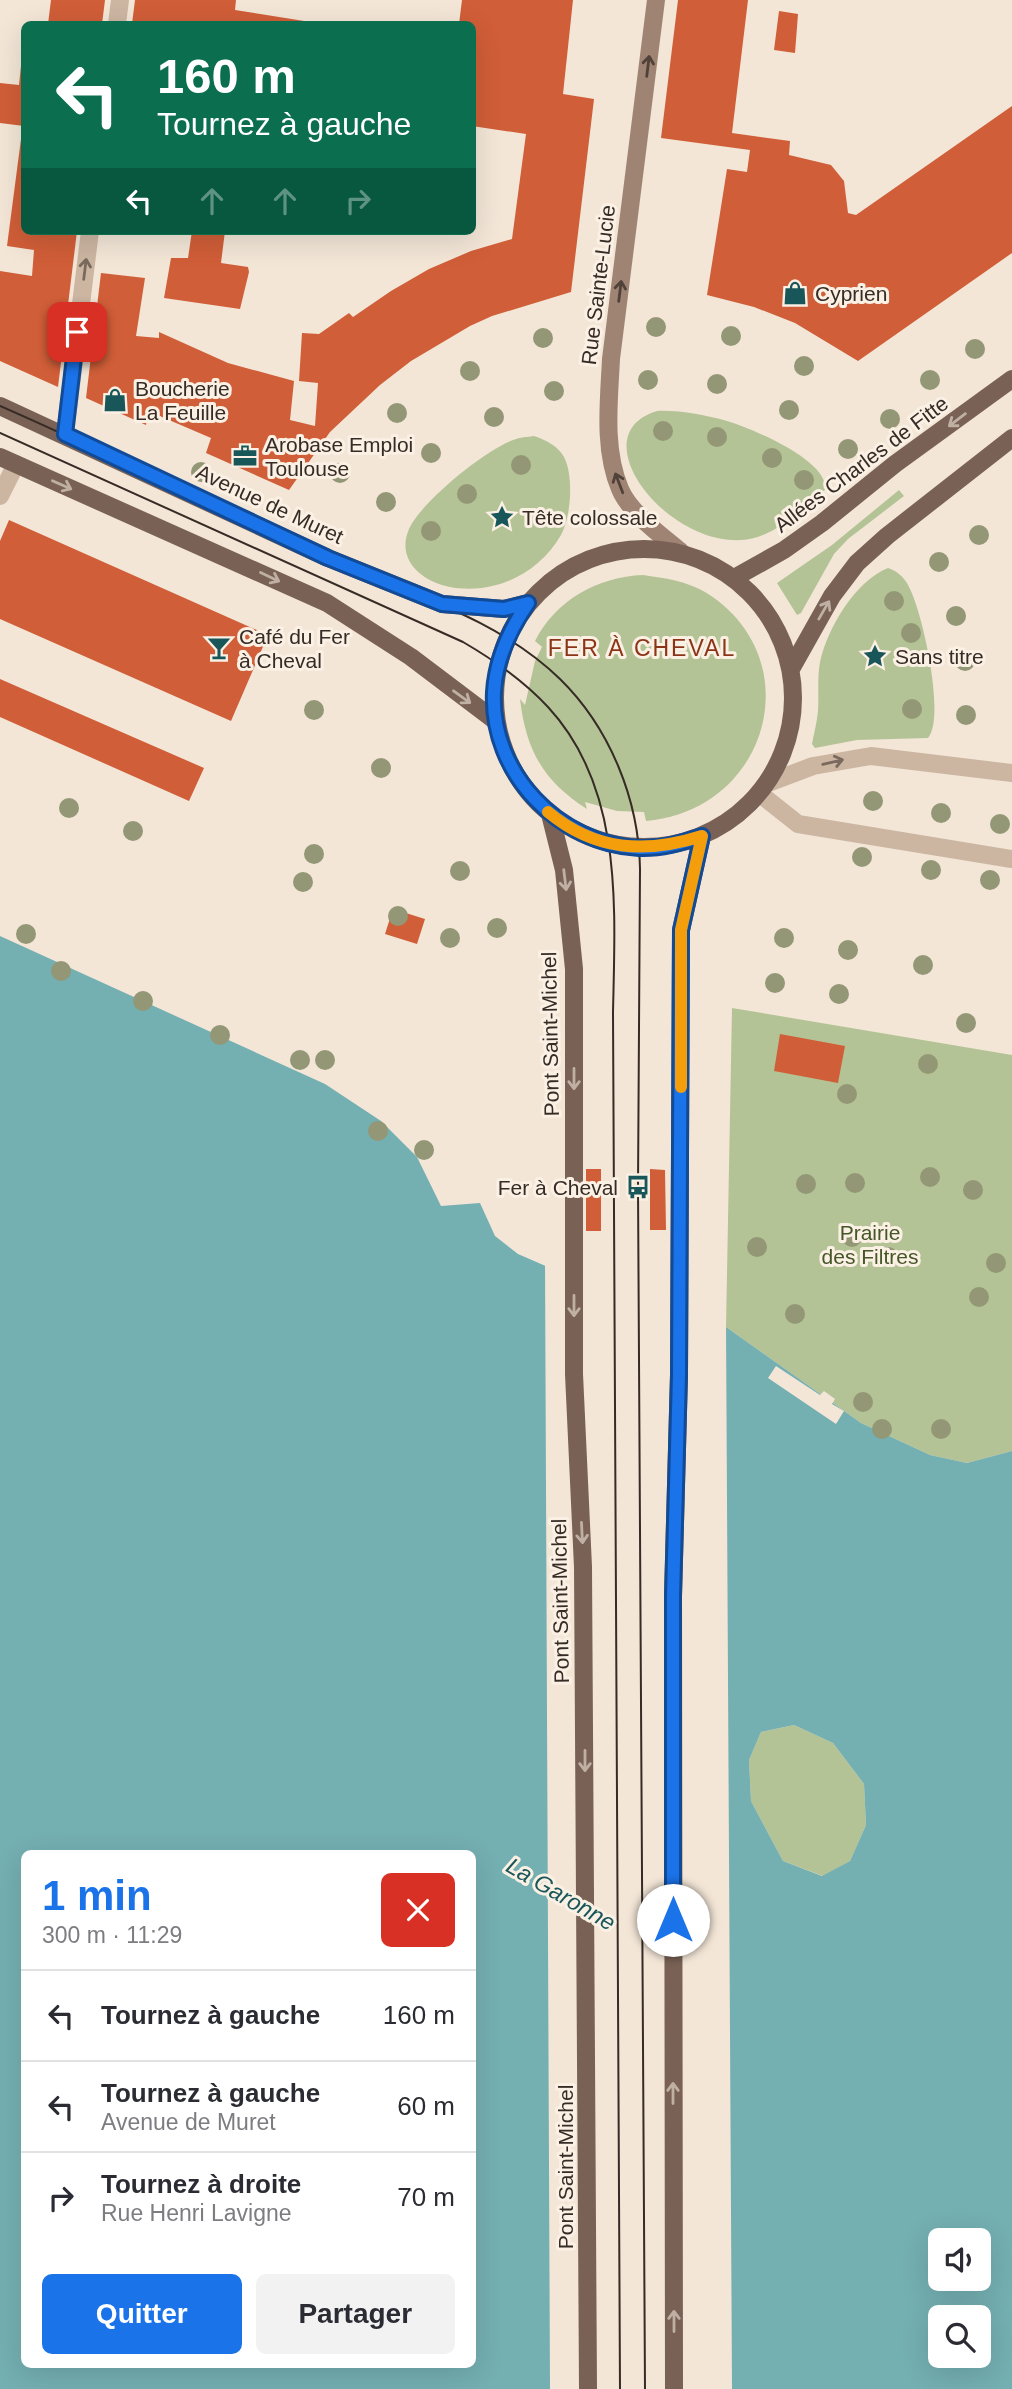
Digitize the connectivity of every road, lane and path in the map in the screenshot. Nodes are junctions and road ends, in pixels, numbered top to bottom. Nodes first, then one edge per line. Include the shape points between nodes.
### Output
1 (120, 0) edge
2 (656, 0) edge
3 (117, 21) edge
4 (90, 235) edge
5 (1012, 379) edge
6 (0, 406) edge
7 (65, 434) junction
8 (1012, 438) edge
9 (8, 461) edge
10 (0, 496) edge
11 (680, 551) junction
12 (734, 578) junction
13 (528, 603) junction
14 (790, 669) junction
15 (496, 722) junction
16 (1012, 773) edge
17 (764, 788) junction
18 (550, 814) junction
19 (702, 836) junction
20 (1012, 859) edge
21 (588, 2389) edge
22 (674, 2389) edge

1 - 3 street
11 -> 2 street, Rue Sainte-Lucie via 645,521 621,491 610,454 611,359
7 -> 4 street
5 -> 12 main road, Allées Charles de Fitte via 794,544
6 - 7 main road, Avenue de Muret
7 - 13 main road, Avenue de Muret via 328,558 442,604 504,609
14 -> 8 main road via 832,596 857,564
9 - 10 street
9 -> 15 main road via 327,603 411,657
11 - 12 main road
11 - 13 main road via 654,547 605,553 552,580
12 - 14 main road via 771,618
13 - 15 main road via 506,638 494,691
14 - 17 main road via 791,728 782,757
15 - 18 main road via 506,757 524,788
17 -> 16 street via 813,766 871,756
17 - 19 main road via 727,823
17 - 20 street via 798,824
18 - 19 main road via 609,844 661,847
18 -> 21 main road, Pont Saint-Michel via 566,880 575,1010 574,1374 583,1567
22 -> 19 main road via 673,1596 681,930

